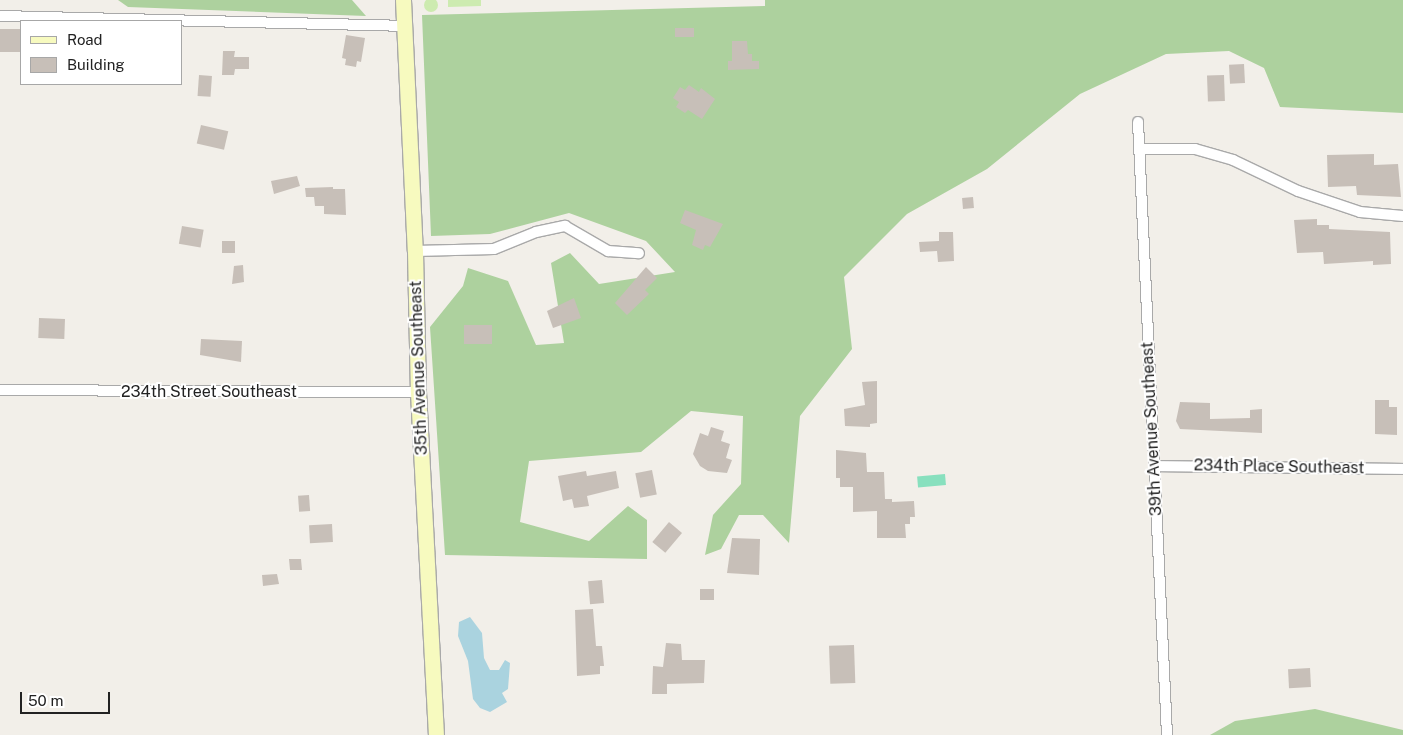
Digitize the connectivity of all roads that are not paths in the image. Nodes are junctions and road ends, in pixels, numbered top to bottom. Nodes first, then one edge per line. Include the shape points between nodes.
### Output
1 (403, 0) edge
2 (0, 16) edge
3 (162, 20) edge
4 (182, 21) edge
5 (404, 26) junction
6 (1138, 122) dead end
7 (1139, 148) junction
8 (1403, 216) edge
9 (415, 251) junction
10 (639, 253) dead end
11 (0, 390) edge
12 (418, 392) junction
13 (1154, 466) junction
14 (1403, 468) edge
15 (436, 735) edge
16 (1167, 735) edge

1 - 5 street, 35th Avenue Southeast
2 - 3 street
4 - 5 street
5 - 9 street, 35th Avenue Southeast
6 - 7 street, 39th Avenue Southeast
7 - 8 street via 1195,149 1233,160 1298,191 1360,212
7 - 13 street, 39th Avenue Southeast
9 - 10 street via 494,249 536,232 565,226 608,250
9 - 12 street, 35th Avenue Southeast
11 - 12 street, 234th Street Southeast
12 - 15 street, 35th Avenue Southeast
13 - 14 street, 234th Place Southeast
13 - 16 street, 39th Avenue Southeast

